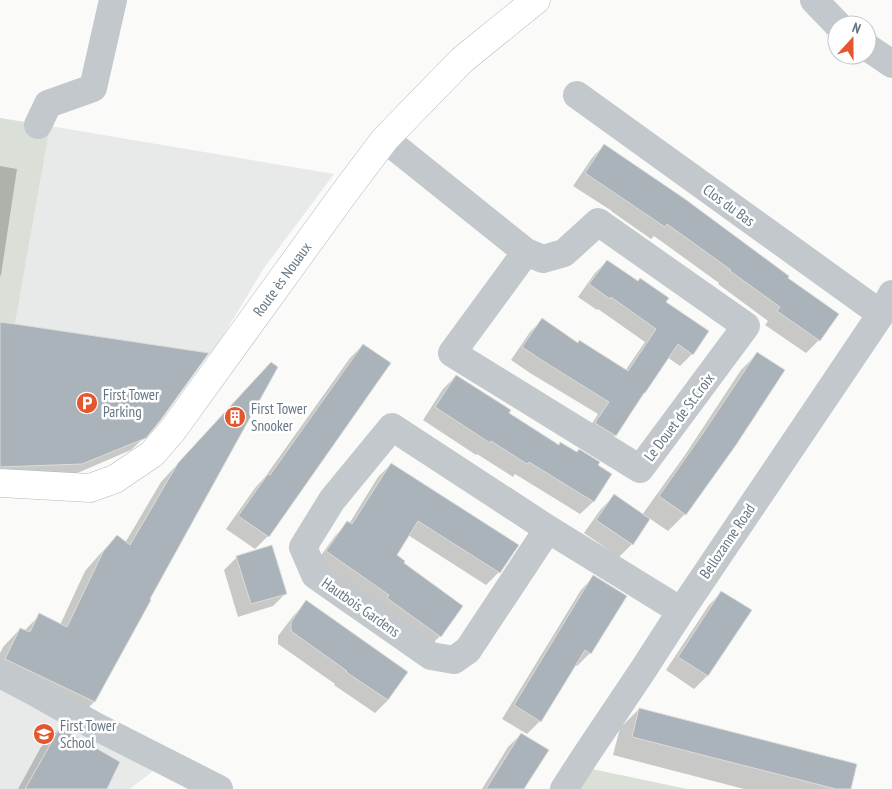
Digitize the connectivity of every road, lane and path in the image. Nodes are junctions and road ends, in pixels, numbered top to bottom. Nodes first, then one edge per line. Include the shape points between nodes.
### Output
1 (112, 0) edge
2 (536, 0) edge
3 (814, 0) edge
4 (828, 15) edge
5 (877, 54) edge
6 (892, 64) edge
7 (577, 95) dead end
8 (38, 125) dead end
9 (385, 139) junction
10 (526, 252) junction
11 (886, 304) edge
12 (0, 483) edge
13 (548, 529) junction
14 (681, 611) junction
15 (0, 674) edge
16 (219, 789) edge
17 (564, 789) edge

1 - 8 street via 93,88 48,104
2 - 9 street, Route ès Nouaux via 462,60
3 - 4 street
5 - 6 street
7 - 11 street, Clos du Bas
9 - 10 street, Le Douet de St.Croix
9 - 12 street, Route ès Nouaux via 152,454 115,479 90,488
10 - 10 street, Le Douet de St.Croix via 452,354 640,469 746,326 598,222 564,253 543,259
11 - 14 street, Bellozanne Road
13 - 13 street, Hautbois Gardens via 392,427 332,500 303,547 316,575 431,656 454,660 468,650
13 - 14 street, Hautbois Gardens
14 - 17 street, Bellozanne Road
15 - 16 street

